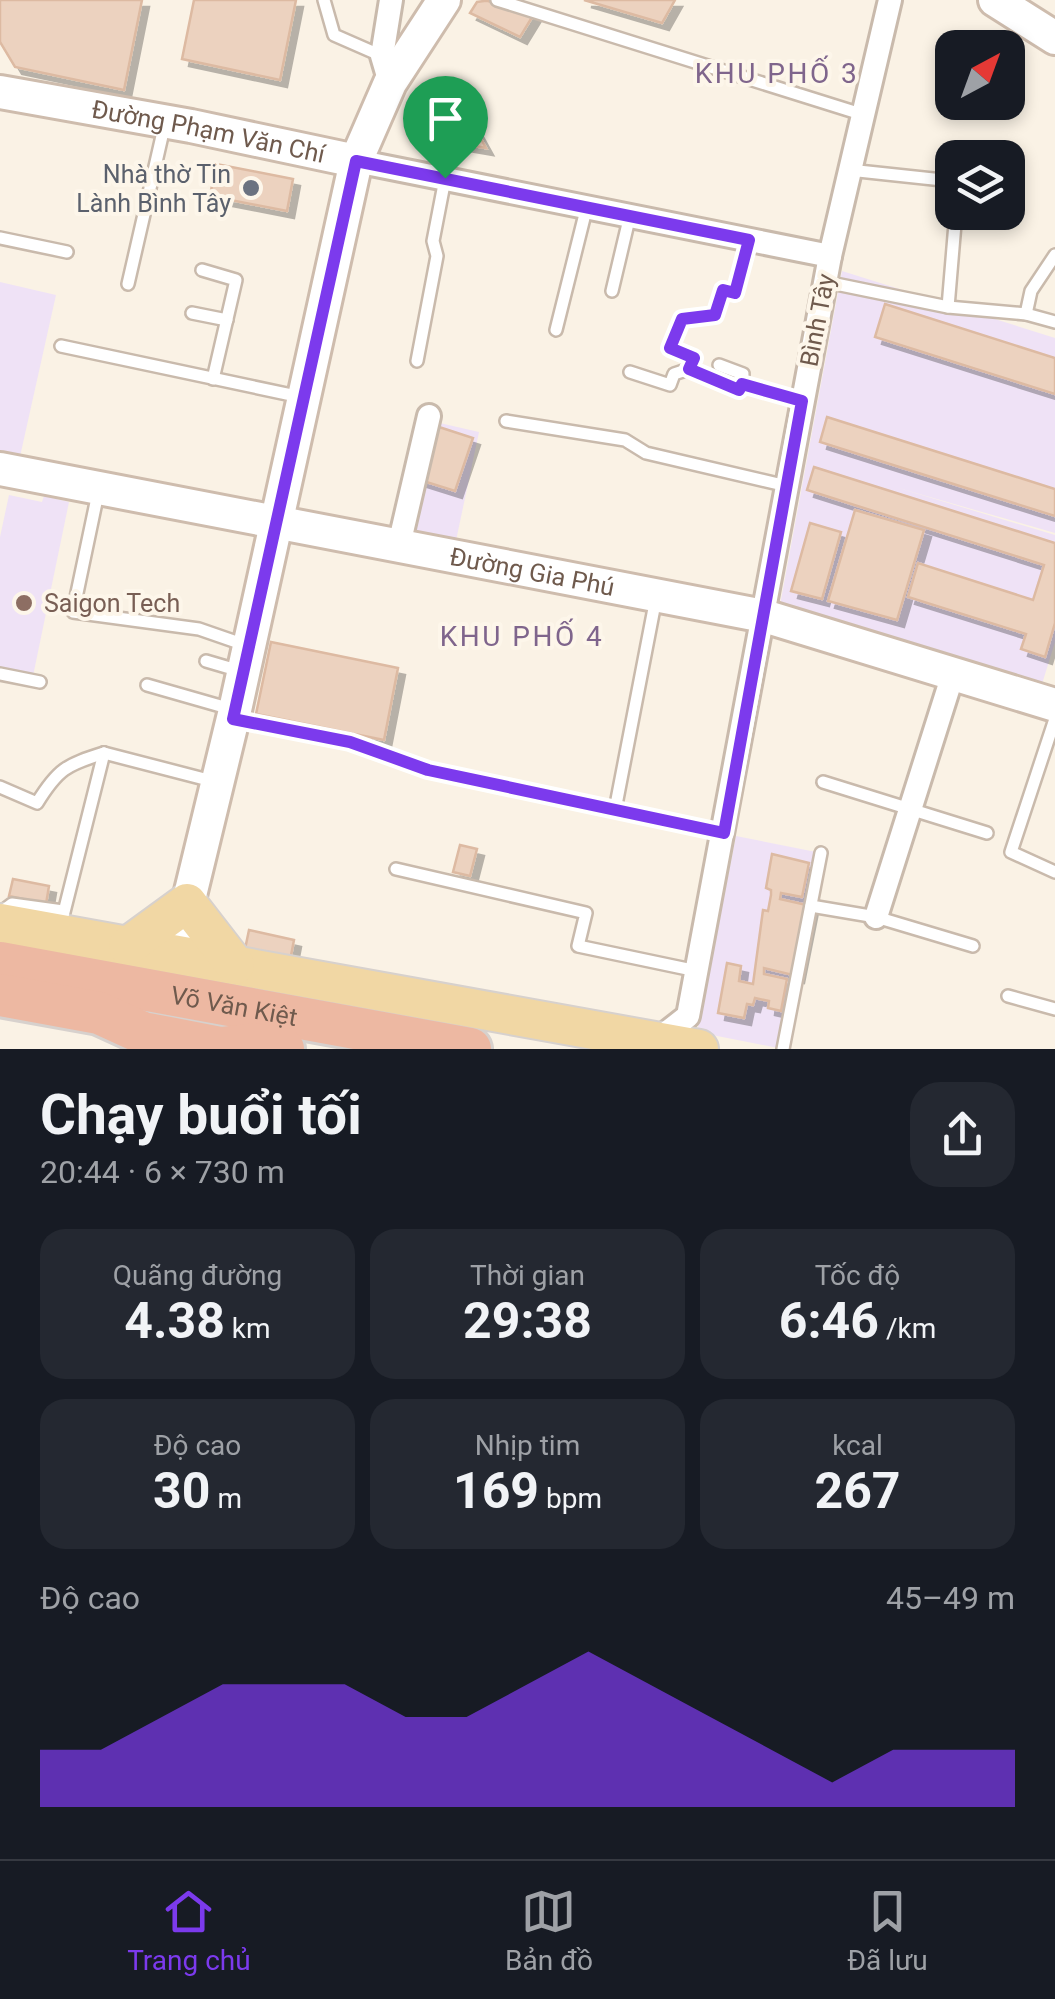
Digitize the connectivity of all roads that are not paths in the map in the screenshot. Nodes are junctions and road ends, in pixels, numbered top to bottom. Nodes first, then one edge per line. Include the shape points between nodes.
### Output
1 (324, 0) edge
2 (391, 0) edge
3 (444, 0) edge
4 (496, 0) edge
5 (890, 0) edge
6 (995, 0) edge
7 (1055, 38) edge
8 (386, 70) junction
9 (2, 89) edge
10 (861, 114) junction
11 (165, 123) junction
12 (356, 161) junction
13 (848, 170) junction
14 (445, 178) junction
15 (935, 179) edge
16 (587, 206) junction
17 (630, 215) junction
18 (954, 230) edge
19 (0, 238) edge
20 (749, 240) junction
21 (67, 252) dead end
22 (1055, 255) edge
23 (830, 256) junction
24 (202, 270) dead end
25 (826, 282) junction
26 (128, 284) dead end
27 (612, 290) dead end
28 (948, 307) junction
29 (192, 313) dead end
30 (1026, 314) junction
31 (226, 320) junction
32 (1055, 322) edge
33 (556, 330) dead end
34 (61, 346) dead end
35 (417, 360) dead end
36 (720, 365) dead end
37 (689, 369) junction
38 (630, 372) dead end
39 (213, 378) junction
40 (742, 384) junction
41 (304, 398) junction
42 (802, 401) junction
43 (429, 416) dead end
44 (506, 421) dead end
45 (0, 469) edge
46 (787, 486) junction
47 (99, 488) junction
48 (277, 522) junction
49 (399, 545) junction
50 (656, 595) junction
51 (764, 616) junction
52 (247, 659) junction
53 (206, 661) dead end
54 (0, 674) edge
55 (954, 674) junction
56 (40, 682) dead end
57 (147, 685) dead end
58 (1055, 706) edge
59 (234, 714) junction
60 (1055, 719) edge
61 (104, 753) junction
62 (218, 782) junction
63 (823, 782) dead end
64 (0, 787) edge
65 (910, 809) junction
66 (615, 810) junction
67 (724, 833) junction
68 (987, 833) dead end
69 (821, 853) dead end
70 (396, 870) dead end
71 (1055, 872) edge
72 (188, 903) junction
73 (810, 906) junction
74 (0, 912) edge
75 (876, 916) junction
76 (0, 923) edge
77 (61, 923) junction
78 (128, 946) junction
79 (973, 946) dead end
80 (176, 953) junction
81 (0, 962) edge
82 (235, 965) junction
83 (697, 971) junction
84 (0, 995) edge
85 (1008, 996) dead end
86 (1055, 1008) edge
87 (0, 1015) edge
88 (157, 1021) junction
89 (697, 1038) edge
90 (222, 1049) edge
91 (283, 1049) edge
92 (470, 1049) edge
93 (782, 1049) edge

1 - 8 lane via 334,35
2 - 8 street
3 - 8 main road
4 - 10 lane
5 - 10 street, Bình Tây
6 - 7 main road
8 - 12 main road
9 - 11 main road, Đường Phạm Văn Chí
10 - 13 street, Bình Tây
11 - 12 main road, Đường Phạm Văn Chí
11 - 26 lane
12 - 14 street, Đường Phạm Văn Chí
12 - 41 main road
13 - 15 lane
13 - 23 street, Bình Tây
14 - 16 street, Đường Phạm Văn Chí
14 - 35 lane
16 - 17 street, Đường Phạm Văn Chí
16 - 33 lane
17 - 20 street, Đường Phạm Văn Chí
17 - 27 lane
18 - 28 lane
19 - 21 lane
20 - 23 street, Đường Phạm Văn Chí
20 - 37 lane via 735,293 723,290 721,317 682,319 670,348 694,358
22 - 30 lane via 1031,291
23 - 25 street, Bình Tây
24 - 31 lane via 236,280
25 - 28 lane
25 - 42 street, Bình Tây
28 - 30 lane
29 - 31 lane
30 - 32 lane
31 - 39 lane
34 - 39 lane
36 - 40 lane via 744,374
37 - 38 lane via 674,374 670,385
37 - 40 lane via 739,390
39 - 41 lane
40 - 42 lane
41 - 48 main road
42 - 46 street, Bình Tây
43 - 49 street
44 - 46 lane via 625,440 646,452
45 - 47 main road, Đường Gia Phú
46 - 51 street, Bình Tây
47 - 48 main road, Đường Gia Phú
47 - 52 lane via 72,612 199,628
48 - 49 main road, Đường Gia Phú
48 - 52 main road
49 - 50 main road, Đường Gia Phú
50 - 51 main road, Đường Gia Phú
50 - 66 lane
51 - 55 main road, Đường Gia Phú
51 - 67 street, Bình Tây
52 - 53 lane
52 - 59 main road
54 - 56 lane
55 - 58 main road, Đường Gia Phú
55 - 65 street
57 - 59 lane
59 - 62 main road
59 - 66 lane via 350,742 428,770
60 - 71 lane via 1010,852
61 - 62 lane
61 - 64 lane via 66,764 36,803
61 - 77 lane
62 - 72 main road
63 - 65 lane
65 - 68 lane
65 - 75 street
66 - 67 lane
67 - 83 street, Bình Tây
69 - 73 lane
70 - 83 lane via 586,914 578,946
72 - 78 main road
72 - 80 main road
72 - 82 main road
73 - 75 lane
73 - 93 lane
74 - 77 lane via 12,904
75 - 79 lane
76 - 77 main road, Võ Văn Kiệt
77 - 78 main road, Võ Văn Kiệt
78 - 80 main road, Võ Văn Kiệt
80 - 82 main road, Võ Văn Kiệt
80 - 88 main road
81 - 88 highway, Võ Văn Kiệt
82 - 89 main road, Võ Văn Kiệt via 656,1041
83 - 89 street, Bình Tây
84 - 88 highway, Võ Văn Kiệt
85 - 86 lane
87 - 88 main road, Võ Văn Kiệt via 106,1036
88 - 90 highway, Võ Văn Kiệt
88 - 92 highway, Võ Văn Kiệt
90 - 91 highway, Võ Văn Kiệt

